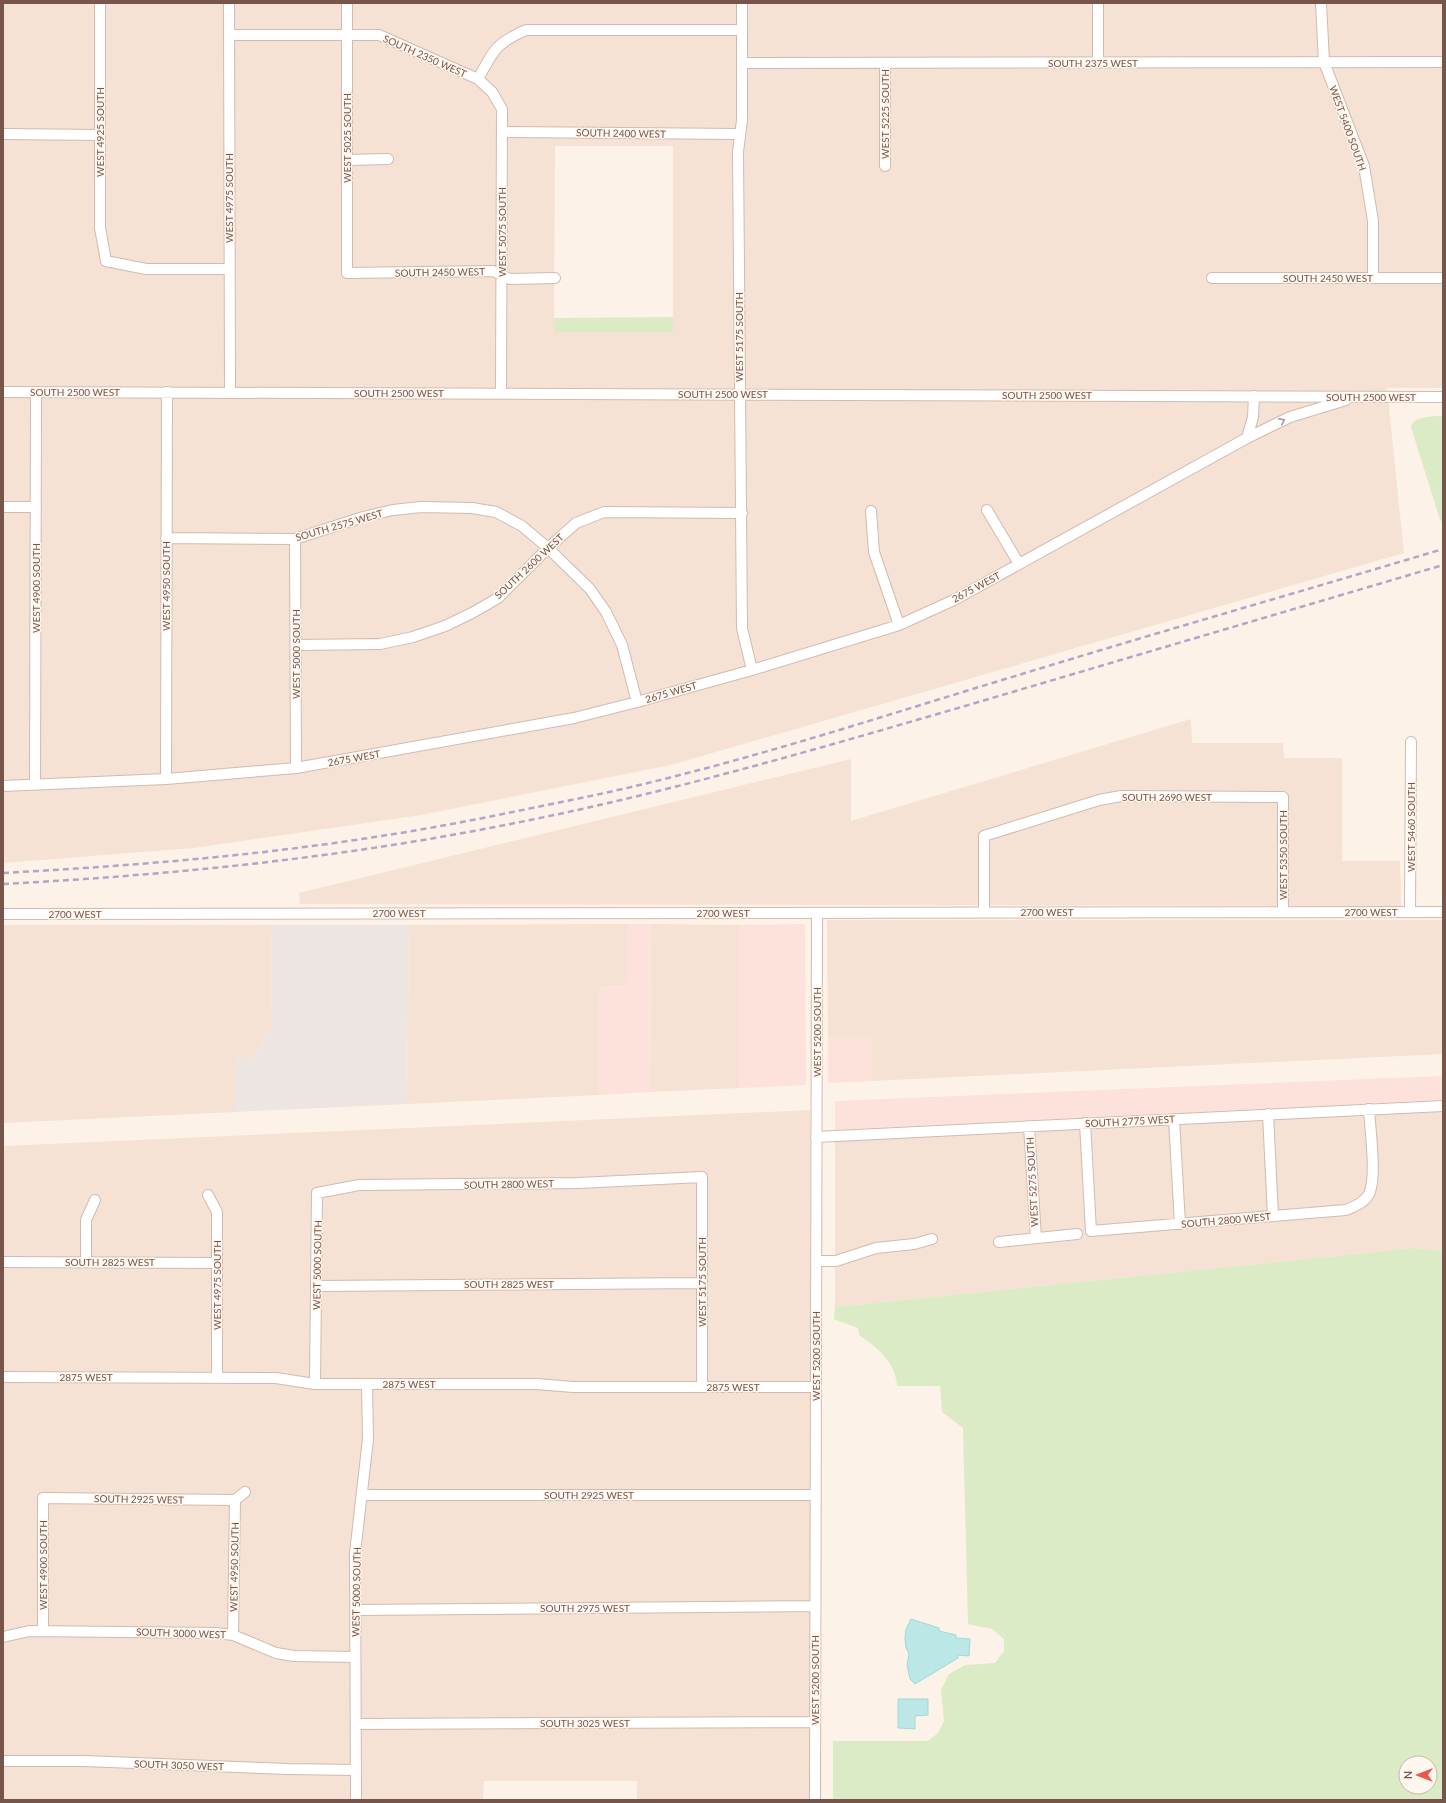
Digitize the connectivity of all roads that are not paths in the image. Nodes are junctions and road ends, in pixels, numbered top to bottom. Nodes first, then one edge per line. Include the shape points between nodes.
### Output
1 (100, 3) edge
2 (229, 3) edge
3 (347, 3) edge
4 (742, 3) edge
5 (1098, 3) edge
6 (1321, 3) edge
7 (742, 30) junction
8 (229, 35) junction
9 (347, 35) junction
10 (1324, 62) junction
11 (1443, 62) edge
12 (743, 63) junction
13 (884, 63) junction
14 (1098, 63) junction
15 (478, 79) junction
16 (502, 132) junction
17 (3, 134) edge
18 (740, 134) junction
19 (100, 135) junction
20 (388, 159) dead end
21 (347, 160) junction
22 (885, 166) dead end
23 (230, 268) junction
24 (347, 273) joint
25 (501, 275) junction
26 (555, 278) dead end
27 (1212, 278) dead end
28 (1373, 278) junction
29 (1443, 278) edge
30 (3, 392) edge
31 (36, 392) junction
32 (167, 392) junction
33 (230, 393) junction
34 (501, 394) junction
35 (740, 395) junction
36 (1254, 396) junction
37 (1355, 397) junction
38 (1443, 397) edge
39 (1247, 438) junction
40 (3, 506) edge
41 (36, 506) junction
42 (987, 510) dead end
43 (871, 511) dead end
44 (742, 514) junction
45 (166, 538) junction
46 (296, 540) junction
47 (548, 548) junction
48 (1019, 564) junction
49 (899, 625) junction
50 (296, 645) junction
51 (752, 670) junction
52 (637, 702) junction
53 (1411, 742) dead end
54 (296, 768) junction
55 (166, 779) junction
56 (35, 785) junction
57 (3, 786) edge
58 (1283, 797) joint
59 (984, 912) junction
60 (1283, 912) junction
61 (1410, 912) junction
62 (1443, 912) edge
63 (817, 913) junction
64 (3, 914) edge
65 (1443, 1106) edge
66 (1369, 1109) junction
67 (1268, 1114) junction
68 (1174, 1119) junction
69 (1085, 1124) junction
70 (1029, 1126) junction
71 (816, 1137) junction
72 (702, 1177) joint
73 (317, 1193) joint
74 (208, 1195) dead end
75 (95, 1200) dead end
76 (1273, 1216) junction
77 (1180, 1224) junction
78 (1077, 1234) dead end
79 (1036, 1238) junction
80 (932, 1239) dead end
81 (999, 1242) dead end
82 (816, 1261) junction
83 (3, 1262) edge
84 (86, 1262) junction
85 (217, 1262) junction
86 (702, 1283) junction
87 (316, 1286) junction
88 (3, 1377) edge
89 (217, 1378) junction
90 (315, 1384) junction
91 (368, 1384) junction
92 (702, 1387) junction
93 (816, 1387) junction
94 (245, 1492) dead end
95 (40, 1495) joint
96 (362, 1495) junction
97 (815, 1495) junction
98 (235, 1500) junction
99 (815, 1606) junction
100 (355, 1610) junction
101 (43, 1631) junction
102 (233, 1635) junction
103 (3, 1637) edge
104 (355, 1657) junction
105 (815, 1722) junction
106 (356, 1724) junction
107 (3, 1761) edge
108 (356, 1770) junction
109 (356, 1800) edge
110 (815, 1800) edge

1 - 19 street, WEST 4925 SOUTH
2 - 8 street, WEST 4975 SOUTH
3 - 9 street, WEST 5025 SOUTH
4 - 7 street, WEST 5175 SOUTH
5 - 14 street
6 - 10 street, WEST 5400 SOUTH
7 - 12 street, WEST 5175 SOUTH
7 - 15 street, SOUTH 2350 WEST via 526,30 507,38 493,52
8 - 9 street, SOUTH 2350 WEST
8 - 23 street, WEST 4975 SOUTH
9 - 15 street, SOUTH 2350 WEST via 379,35
9 - 21 street, WEST 5025 SOUTH
10 - 11 street, SOUTH 2375 WEST
10 - 14 street, SOUTH 2375 WEST
10 - 28 street, WEST 5400 SOUTH via 1364,166 1373,221
12 - 13 street, SOUTH 2375 WEST
12 - 18 street, WEST 5175 SOUTH
13 - 14 street, SOUTH 2375 WEST
13 - 22 street, WEST 5225 SOUTH
15 - 16 street, WEST 5075 SOUTH via 492,92 502,109
16 - 18 street, SOUTH 2400 WEST
16 - 25 street, WEST 5075 SOUTH
17 - 19 street
18 - 35 street, WEST 5175 SOUTH
19 - 23 street, WEST 4925 SOUTH via 100,228 106,261 146,269
20 - 21 street
21 - 24 street, WEST 5025 SOUTH
23 - 33 street, WEST 4975 SOUTH
24 - 25 street, SOUTH 2450 WEST via 493,272
25 - 26 street, SOUTH 2450 WEST via 510,279
25 - 34 street, WEST 5075 SOUTH
27 - 28 street, SOUTH 2450 WEST
28 - 29 street, SOUTH 2450 WEST
30 - 31 street, SOUTH 2500 WEST
31 - 32 street, SOUTH 2500 WEST
31 - 41 street, WEST 4900 SOUTH
32 - 33 street, SOUTH 2500 WEST
32 - 45 street, WEST 4950 SOUTH
33 - 34 street, SOUTH 2500 WEST
34 - 35 street, SOUTH 2500 WEST
35 - 36 street, SOUTH 2500 WEST
35 - 44 street, WEST 5175 SOUTH
36 - 37 street, SOUTH 2500 WEST
36 - 39 street via 1253,417
37 - 38 street, SOUTH 2500 WEST
39 -> 37 street, 2675 WEST via 1290,417
39 - 48 street, 2675 WEST
40 - 41 street
41 - 56 street, WEST 4900 SOUTH
42 - 48 street
43 - 49 street via 874,552
44 - 47 street, SOUTH 2600 WEST via 604,512 576,523
44 - 51 street, WEST 5175 SOUTH via 742,628
45 - 46 street, SOUTH 2575 WEST
45 - 55 street, WEST 4950 SOUTH
46 - 47 street, SOUTH 2575 WEST via 363,517 393,510 421,507 472,508 496,512 522,526
46 - 50 street, WEST 5000 SOUTH
47 - 50 street, SOUTH 2600 WEST via 498,598 445,626 413,637 380,644
47 - 52 street, SOUTH 2575 WEST via 590,589 606,612 622,644
48 - 49 street, 2675 WEST via 954,600
49 - 51 street, 2675 WEST
50 - 54 street, WEST 5000 SOUTH
51 - 52 street, 2675 WEST
52 - 54 street, 2675 WEST via 574,718
53 - 61 street, WEST 5460 SOUTH
54 - 55 street, 2675 WEST
55 - 56 street, 2675 WEST
56 - 57 street, 2675 WEST
58 - 59 street, SOUTH 2690 WEST via 1121,796 1099,800 984,836
58 - 60 street, WEST 5350 SOUTH
59 - 60 street, 2700 WEST
59 - 63 street, 2700 WEST
60 - 61 street, 2700 WEST
61 - 62 street, 2700 WEST
63 - 64 street, 2700 WEST
63 - 71 street, WEST 5200 SOUTH
65 - 66 street, SOUTH 2775 WEST
66 - 67 street, SOUTH 2775 WEST
66 - 76 street, SOUTH 2800 WEST via 1373,1181 1369,1195 1359,1204 1346,1210
67 - 68 street, SOUTH 2775 WEST
67 - 76 street
68 - 69 street, SOUTH 2775 WEST
68 - 77 street
69 - 70 street, SOUTH 2775 WEST
69 - 77 street, SOUTH 2800 WEST via 1091,1231
70 - 71 street, SOUTH 2775 WEST
70 - 79 street, WEST 5275 SOUTH
71 - 82 street, WEST 5200 SOUTH
72 - 73 street, SOUTH 2800 WEST via 578,1183 359,1185
72 - 86 street, WEST 5175 SOUTH
73 - 87 street, WEST 5000 SOUTH
74 - 85 street, WEST 4975 SOUTH via 217,1212
75 - 84 street via 86,1220
76 - 77 street, SOUTH 2800 WEST
78 - 79 street
79 - 81 street
80 - 82 street via 914,1244 876,1248 836,1261
82 - 93 street, WEST 5200 SOUTH
83 - 84 street, SOUTH 2825 WEST
84 - 85 street, SOUTH 2825 WEST
85 - 89 street, WEST 4975 SOUTH
86 - 87 street, SOUTH 2825 WEST
86 - 92 street, WEST 5175 SOUTH
87 - 90 street, WEST 5000 SOUTH
88 - 89 street, 2875 WEST
89 - 90 street, 2875 WEST via 276,1378
90 - 91 street, 2875 WEST
91 - 92 street, 2875 WEST
91 - 96 street, WEST 5000 SOUTH via 368,1439
92 - 93 street, 2875 WEST
93 - 97 street, WEST 5200 SOUTH
94 - 98 street
95 - 98 street, SOUTH 2925 WEST
95 - 101 street, WEST 4900 SOUTH
96 - 97 street, SOUTH 2925 WEST
96 - 100 street, WEST 5000 SOUTH via 355,1553
97 - 99 street, WEST 5200 SOUTH
98 - 102 street, WEST 4950 SOUTH
99 - 100 street, SOUTH 2975 WEST
99 - 105 street, WEST 5200 SOUTH
100 - 104 street, WEST 5000 SOUTH
101 - 102 street, SOUTH 3000 WEST
101 - 103 street, SOUTH 3000 WEST
102 - 104 street, SOUTH 3000 WEST via 276,1653 294,1656
104 - 106 street, WEST 5000 SOUTH
105 - 106 street, SOUTH 3025 WEST
105 - 110 street, WEST 5200 SOUTH
106 - 108 street, WEST 5000 SOUTH
107 - 108 street, SOUTH 3050 WEST via 84,1761 288,1770
108 - 109 street, WEST 5000 SOUTH

